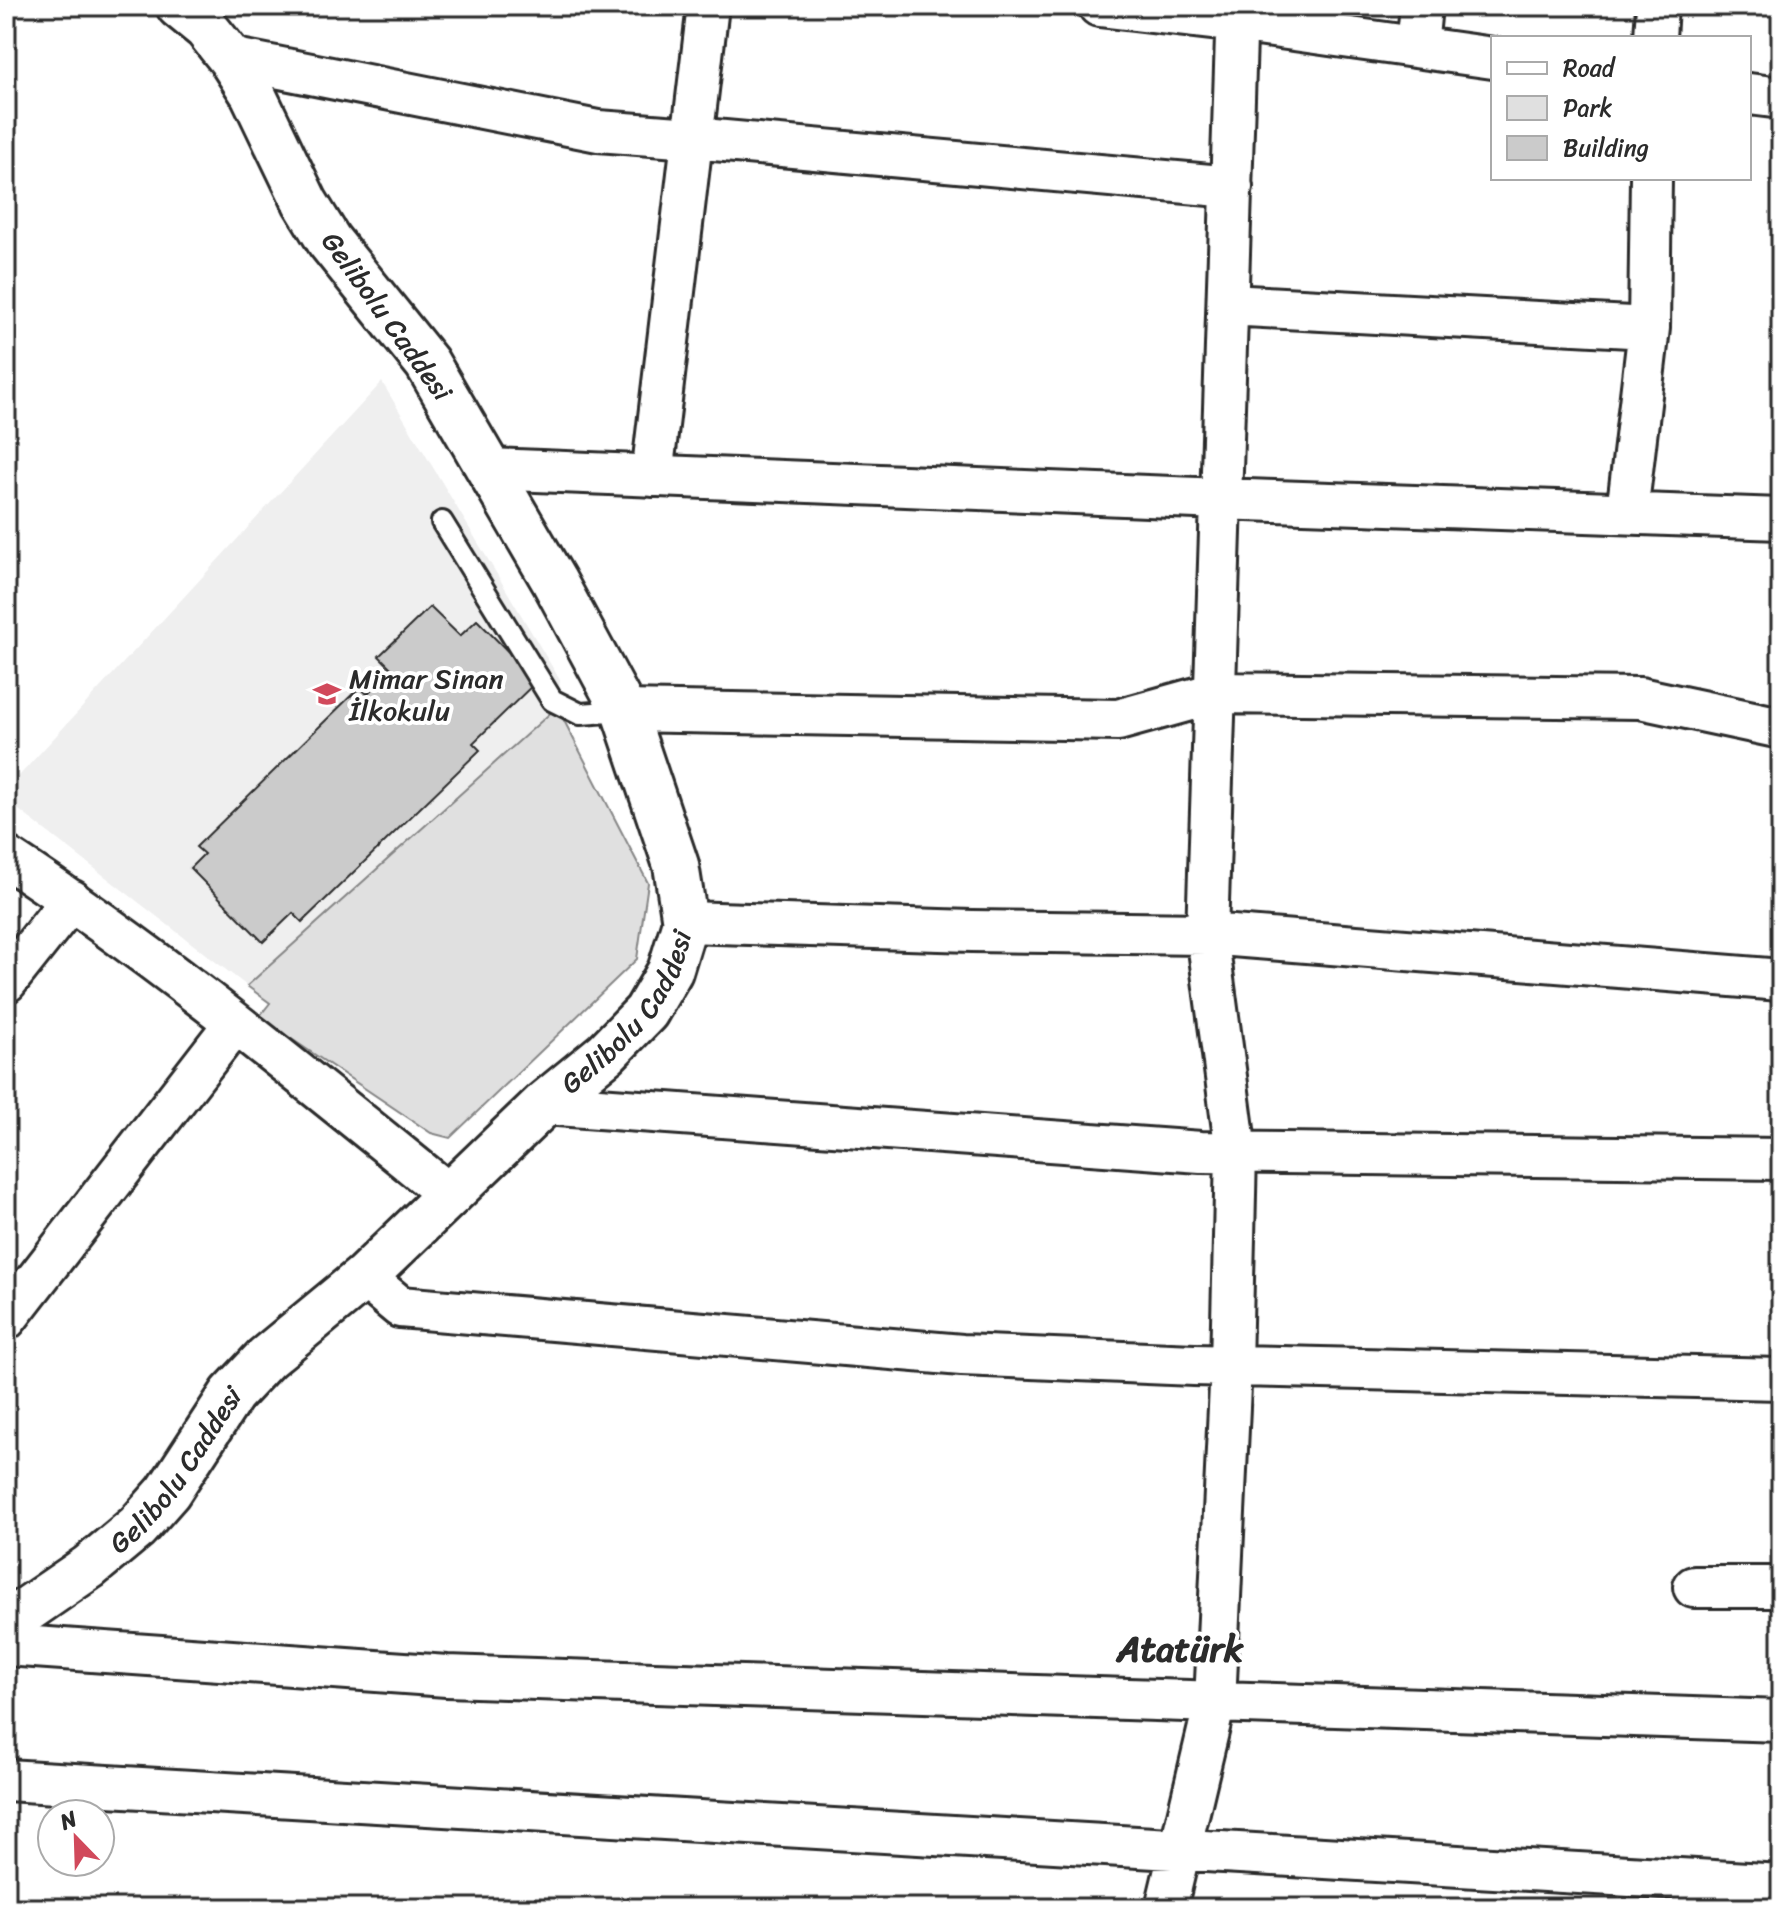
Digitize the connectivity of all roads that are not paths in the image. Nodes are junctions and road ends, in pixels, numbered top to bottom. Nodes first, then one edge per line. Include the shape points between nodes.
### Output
1 (179, 6) edge
2 (708, 6) edge
3 (1099, 6) edge
4 (1421, 6) edge
5 (1657, 6) edge
6 (1237, 14) edge
7 (1655, 36) edge
8 (1417, 47) junction
9 (230, 58) junction
10 (1491, 58) edge
11 (1751, 94) edge
12 (1781, 98) edge
13 (692, 138) junction
14 (1651, 180) edge
15 (1232, 187) junction
16 (1228, 305) junction
17 (1649, 328) junction
18 (490, 469) junction
19 (652, 476) junction
20 (1221, 499) junction
21 (1627, 513) junction
22 (1781, 519) edge
23 (442, 522) dead end
24 (1215, 693) junction
25 (624, 711) junction
26 (1781, 728) edge
27 (6, 857) edge
28 (71, 900) junction
29 (685, 922) junction
30 (1207, 934) junction
31 (1781, 980) edge
32 (6, 982) edge
33 (235, 1023) junction
34 (544, 1104) junction
35 (1236, 1152) junction
36 (1781, 1159) edge
37 (451, 1196) junction
38 (364, 1277) junction
39 (6, 1319) edge
40 (1231, 1365) junction
41 (1781, 1379) edge
42 (1694, 1587) dead end
43 (1781, 1587) edge
44 (6, 1624) edge
45 (6, 1645) edge
46 (1215, 1702) junction
47 (1781, 1721) edge
48 (6, 1780) edge
49 (1178, 1848) junction
50 (1781, 1885) edge
51 (1166, 1908) edge

1 - 9 street, Gelibolu Caddesi
2 - 13 street
3 - 6 street
4 - 8 street
5 - 7 street
6 - 8 street
6 - 15 street
8 - 10 street
9 - 13 street via 598,131
9 - 18 street, Gelibolu Caddesi via 329,241 427,363
11 - 12 street
13 - 15 street
13 - 19 street
14 - 17 street
15 - 16 street
16 - 17 street
16 - 20 street
17 - 21 street
18 - 19 street
18 - 25 street, Gelibolu Caddesi
19 - 20 street
20 - 21 street
20 - 24 street
21 - 22 street
23 - 25 lane via 552,700 580,714
24 - 25 street via 1118,720
24 - 26 street via 1640,698
24 - 30 street
25 - 29 street, Gelibolu Caddesi via 676,865
27 - 28 street
28 - 32 street
28 - 33 street
29 - 30 street
29 - 34 street, Gelibolu Caddesi via 670,971 646,1012
30 - 31 street
30 - 35 street
33 - 37 street
33 - 39 street
34 - 35 street
34 - 37 street, Gelibolu Caddesi
35 - 36 street
35 - 40 street
37 - 38 street, Gelibolu Caddesi
38 - 40 street via 400,1307 962,1355
38 - 44 street, Gelibolu Caddesi via 266,1358 232,1394 168,1492 137,1527
40 - 41 street
40 - 46 street
42 - 43 street
45 - 46 street via 447,1676
46 - 47 street
46 - 49 street
48 - 49 street
49 - 50 street
49 - 51 street

